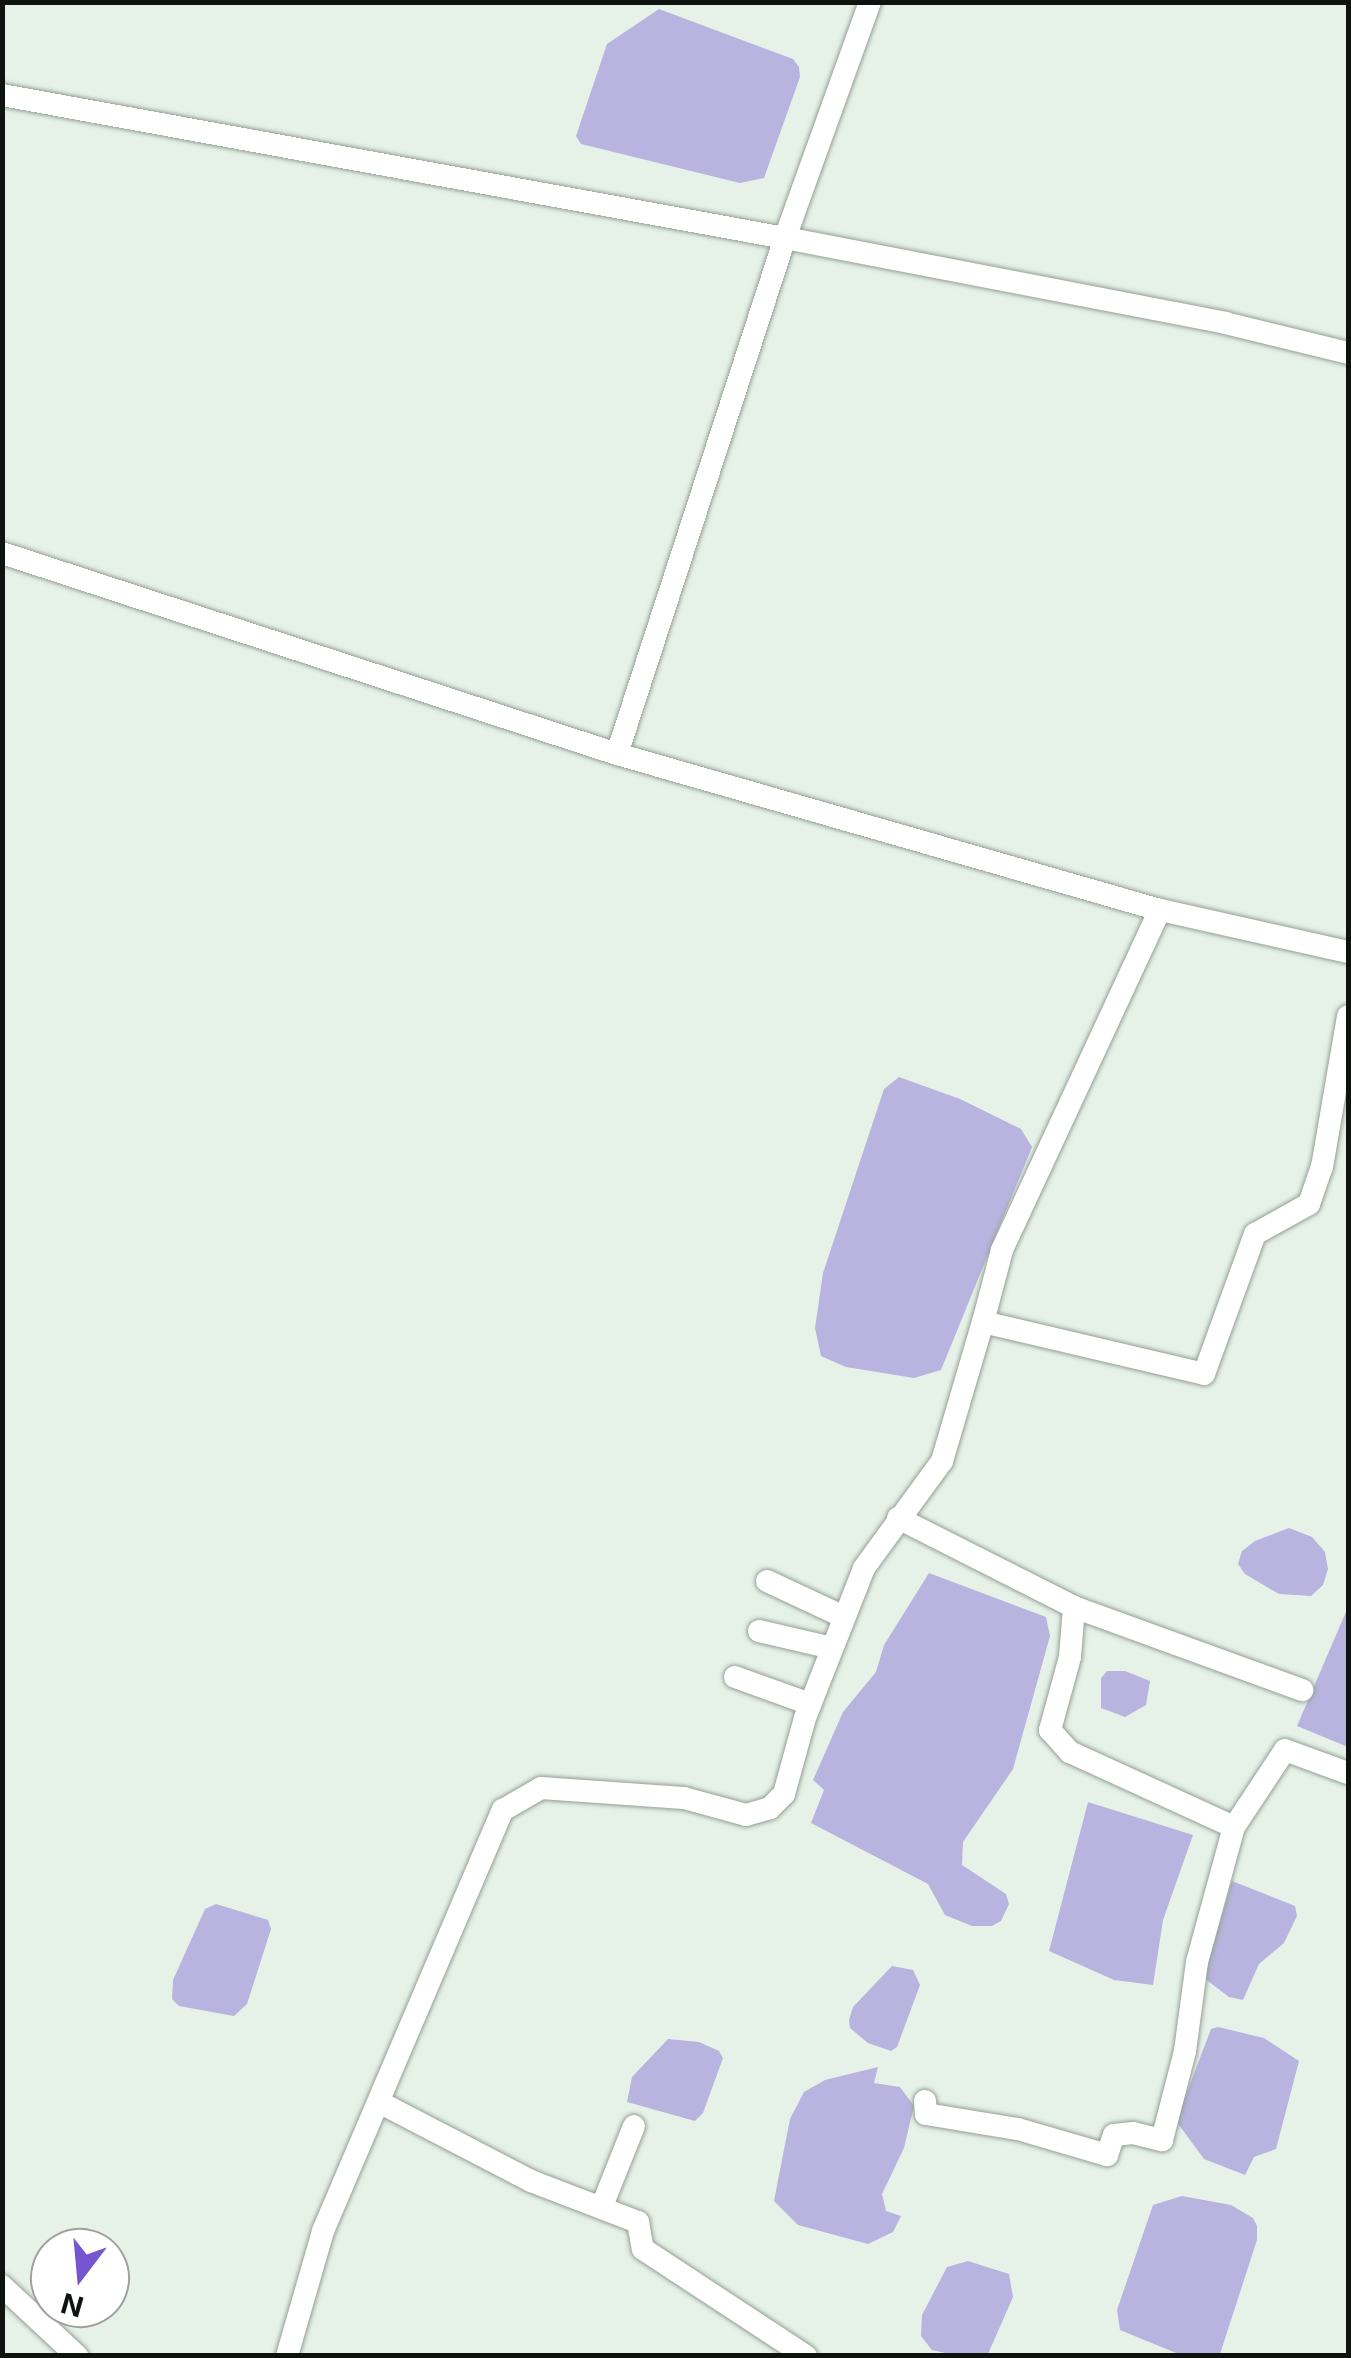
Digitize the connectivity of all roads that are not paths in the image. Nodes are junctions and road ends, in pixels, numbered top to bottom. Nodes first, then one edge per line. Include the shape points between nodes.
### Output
1 (870, 2) edge
2 (2, 95) edge
3 (786, 238) junction
4 (1348, 353) edge
5 (2, 553) edge
6 (617, 754) junction
7 (1160, 910) junction
8 (1348, 952) edge
9 (1348, 1016) edge
10 (984, 1322) junction
11 (898, 1518) junction
12 (766, 1581) dead end
13 (1074, 1607) junction
14 (844, 1618) junction
15 (759, 1632) dead end
16 (832, 1648) junction
17 (735, 1677) dead end
18 (1302, 1690) dead end
19 (810, 1704) junction
20 (1348, 1773) edge
21 (1234, 1827) junction
22 (925, 2100) dead end
23 (381, 2102) junction
24 (634, 2126) dead end
25 (602, 2206) junction
26 (2, 2286) edge
27 (77, 2356) edge
28 (286, 2356) edge
29 (806, 2356) edge

1 - 3 street
2 - 3 street
3 - 4 street
3 - 6 street
5 - 6 street
6 - 7 street
7 - 8 street
7 - 10 street via 1002,1250
9 - 10 street via 1322,1167 1309,1204 1255,1234 1204,1374
10 - 11 street via 942,1461
11 - 13 street
11 - 14 street via 864,1568
12 - 14 street
13 - 18 street
13 - 21 street via 1070,1657 1050,1730 1070,1752
14 - 16 street
15 - 16 street
16 - 19 street
17 - 19 street
19 - 23 street via 784,1794 770,1808 746,1816 646,1793 541,1788 503,1810
20 - 21 street via 1285,1750
21 - 22 street via 1197,1962 1186,2051 1162,2140 1114,2135 1107,2155 926,2114
23 - 25 street via 530,2180
23 - 28 street via 324,2230
24 - 25 street
25 - 29 street via 638,2222 643,2249
26 - 27 street

